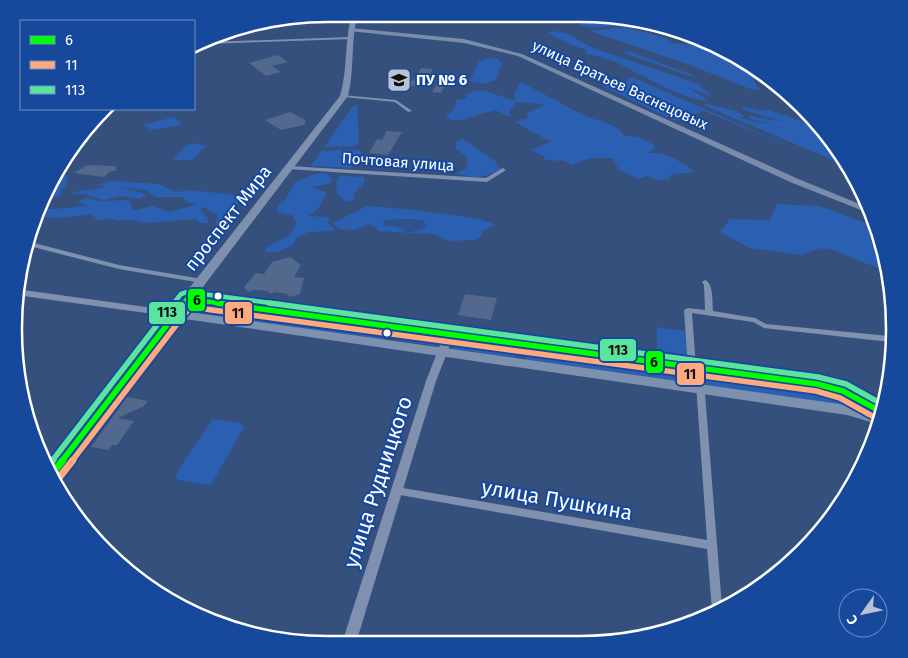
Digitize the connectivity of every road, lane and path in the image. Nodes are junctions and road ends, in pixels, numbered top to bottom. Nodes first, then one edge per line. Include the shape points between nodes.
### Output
1 (353, 22) edge
2 (351, 34) junction
3 (222, 42) edge
4 (344, 96) junction
5 (410, 111) dead end
6 (290, 168) junction
7 (503, 170) dead end
8 (860, 208) edge
9 (34, 245) edge
10 (202, 281) junction
11 (705, 282) dead end
12 (25, 293) edge
13 (187, 300) junction
14 (708, 313) junction
15 (175, 314) junction
16 (448, 335) junction
17 (886, 339) edge
18 (442, 352) junction
19 (695, 368) junction
20 (700, 390) junction
21 (875, 408) edge
22 (872, 417) edge
23 (56, 469) edge
24 (396, 491) junction
25 (712, 545) junction
26 (716, 603) edge
27 (351, 636) edge

1 - 2 main road, проспект Мира
2 - 3 street
2 - 4 main road, проспект Мира
2 - 8 main road, улица Братьев Васнецовых via 464,41 520,55
4 - 5 street via 396,101
4 - 6 main road, проспект Мира
6 - 7 street, Почтовая улица via 487,180
6 - 10 main road, проспект Мира
9 - 10 street via 119,267
10 - 13 main road, проспект Мира
11 - 14 street
12 - 15 street
13 - 15 main road, проспект Мира
13 - 16 main road
14 - 17 street via 755,320 764,326
14 - 19 street via 688,310
15 - 18 main road
15 - 23 main road, проспект Мира
16 - 18 street, улица Рудницкого
16 - 19 main road
18 - 20 main road
18 - 24 street, улица Рудницкого
19 - 20 street
19 - 21 main road via 817,384 843,391
20 - 22 main road via 847,410
20 - 25 street
24 - 25 street, улица Пушкина
24 - 27 street, улица Рудницкого
25 - 26 street

